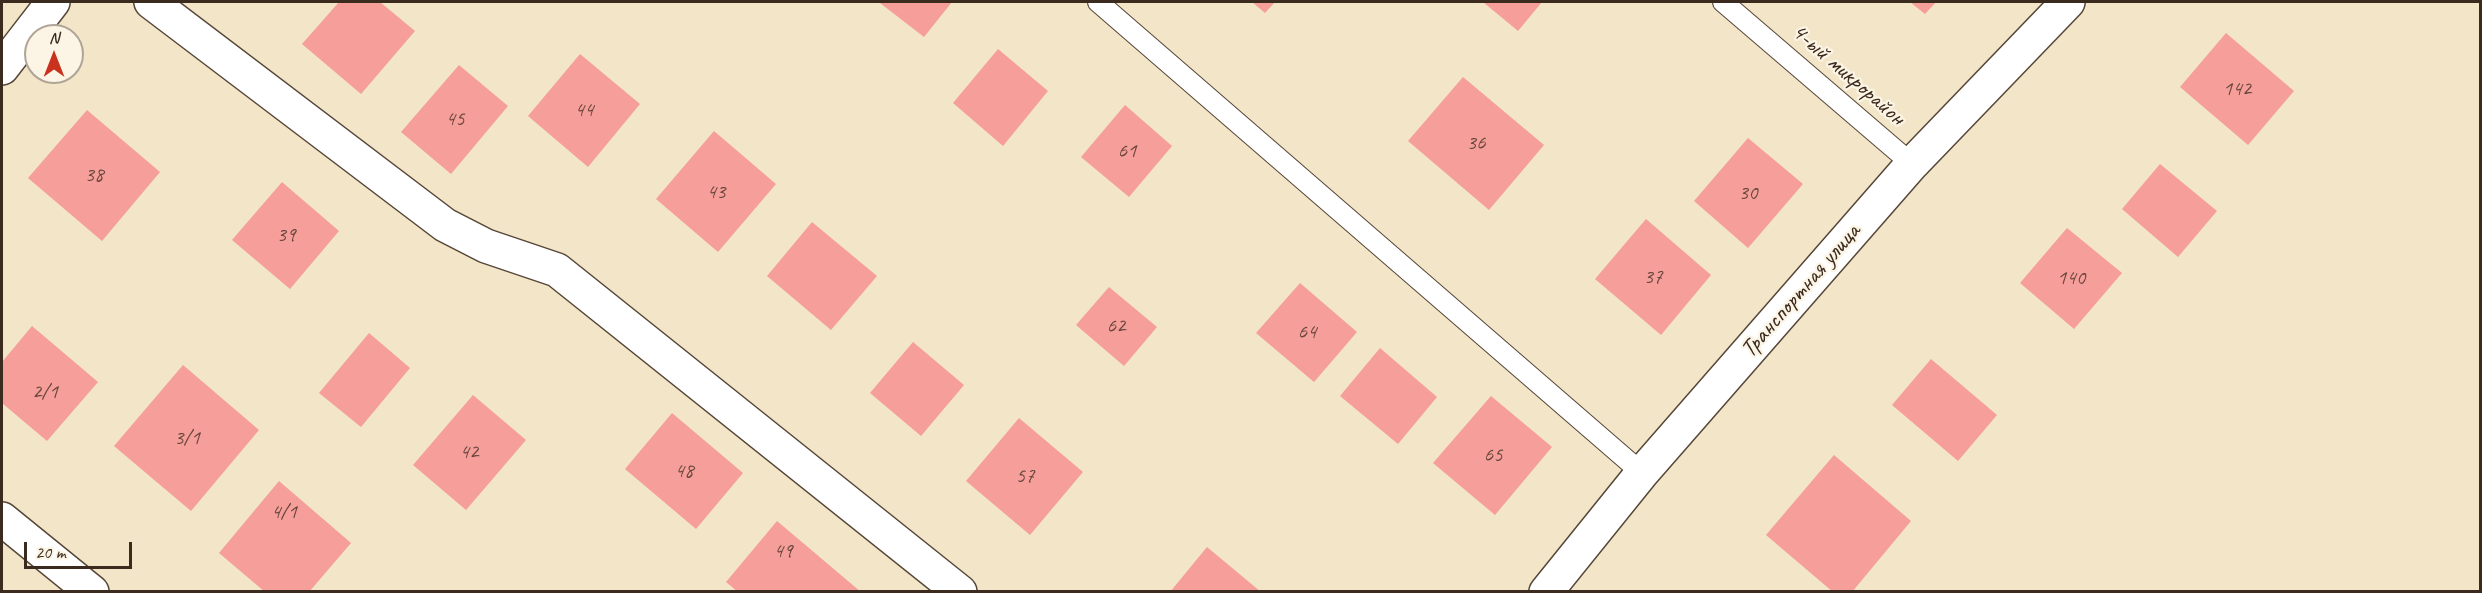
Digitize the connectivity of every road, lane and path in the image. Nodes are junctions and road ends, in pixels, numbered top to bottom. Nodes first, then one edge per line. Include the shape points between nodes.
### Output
1 (53, 2) edge
2 (151, 2) edge
3 (1098, 2) edge
4 (1723, 2) edge
5 (2068, 2) edge
6 (2, 68) edge
7 (1912, 164) junction
8 (1642, 473) junction
9 (2, 519) edge
10 (92, 591) edge
11 (960, 591) edge
12 (1546, 591) edge

1 - 6 street
2 - 11 street via 445,225 486,246 557,270
3 - 8 lane
4 - 7 lane, 4-ый микрорайон
5 - 7 street, Транспортная улица
7 - 8 street, Транспортная улица
8 - 12 street, Транспортная улица
9 - 10 street

